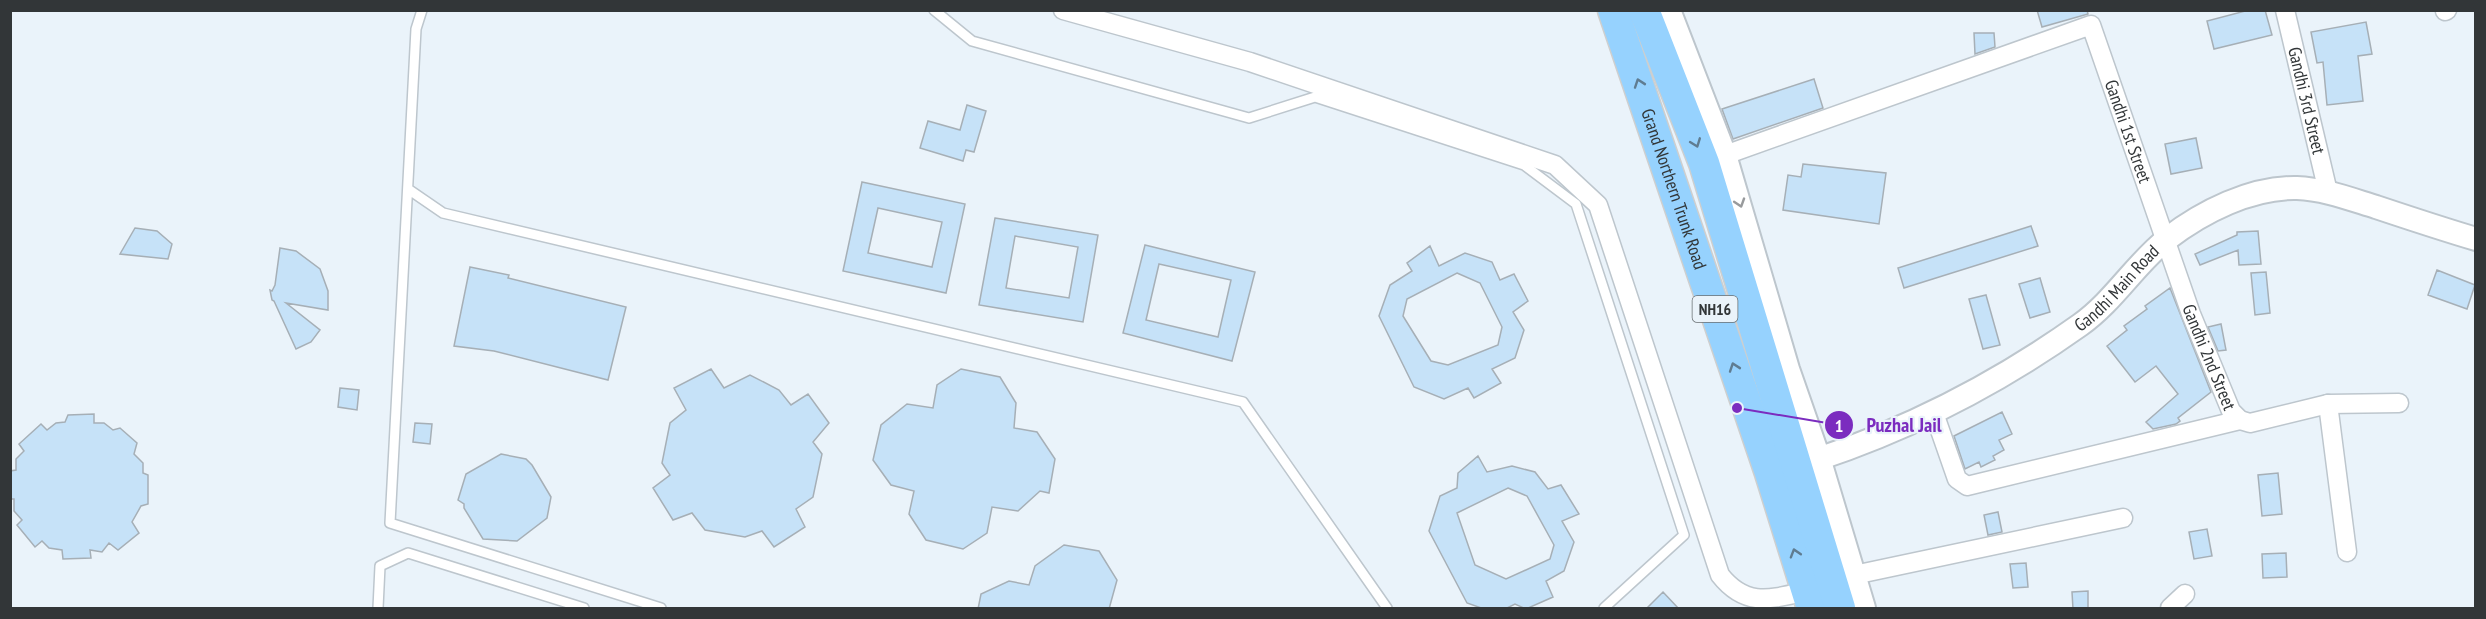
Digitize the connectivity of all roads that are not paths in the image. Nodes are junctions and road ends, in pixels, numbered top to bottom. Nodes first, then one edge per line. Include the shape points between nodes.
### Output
1 (422, 10) edge
2 (934, 10) edge
3 (1063, 10) edge
4 (1613, 10) edge
5 (1644, 10) edge
6 (1670, 10) edge
7 (2285, 10) edge
8 (1725, 155) junction
9 (408, 189) junction
10 (2328, 192) junction
11 (2166, 239) junction
12 (2475, 239) edge
13 (2399, 403) dead end
14 (2328, 404) junction
15 (1934, 413) junction
16 (2240, 420) junction
17 (1796, 466) junction
18 (2123, 518) dead end
19 (2347, 552) dead end
20 (1854, 575) junction
21 (2185, 594) dead end
22 (1809, 600) edge
23 (1761, 604) edge
24 (378, 609) edge
25 (584, 609) edge
26 (661, 609) edge
27 (1387, 609) edge
28 (1604, 609) edge
29 (1840, 609) edge
30 (1863, 609) edge
31 (2170, 609) edge

1 - 9 lane via 416,29
2 - 28 lane via 972,41 1249,118 1315,97 1524,165 1576,204 1684,535
3 - 23 street via 1250,62 1555,165 1598,205 1720,575 1731,590
17 -> 4 highway, Grand Northern Trunk Road / NH16
5 -> 17 highway, Grand Northern Trunk Road / NH16 via 1704,163
6 - 8 street
7 - 10 street, Gandhi 3rd Street
8 - 11 street, Gandhi 1st Street via 2091,25
8 -> 17 street via 1788,369
9 - 26 lane via 390,523
9 - 27 lane via 443,213 1243,402
10 - 11 street, Gandhi Main Road via 2295,188 2251,195 2218,208
10 - 12 street, Gandhi Main Road
11 - 15 street, Gandhi Main Road via 2114,296 2082,324
11 - 16 street, Gandhi 2nd Street via 2191,314 2231,411
13 - 14 street, Gandhi 2nd Street
14 - 16 street, Gandhi 2nd Street via 2250,423
14 - 19 street
15 - 16 street via 1957,479 1967,486
15 - 17 street, Gandhi Main Road
17 - 20 street
22 -> 17 highway, Grand Northern Trunk Road / NH16
17 - 29 highway, Grand Northern Trunk Road / NH16
18 - 20 street
20 - 30 street
21 - 31 street
22 - 23 street
24 - 25 lane via 380,566 408,554

